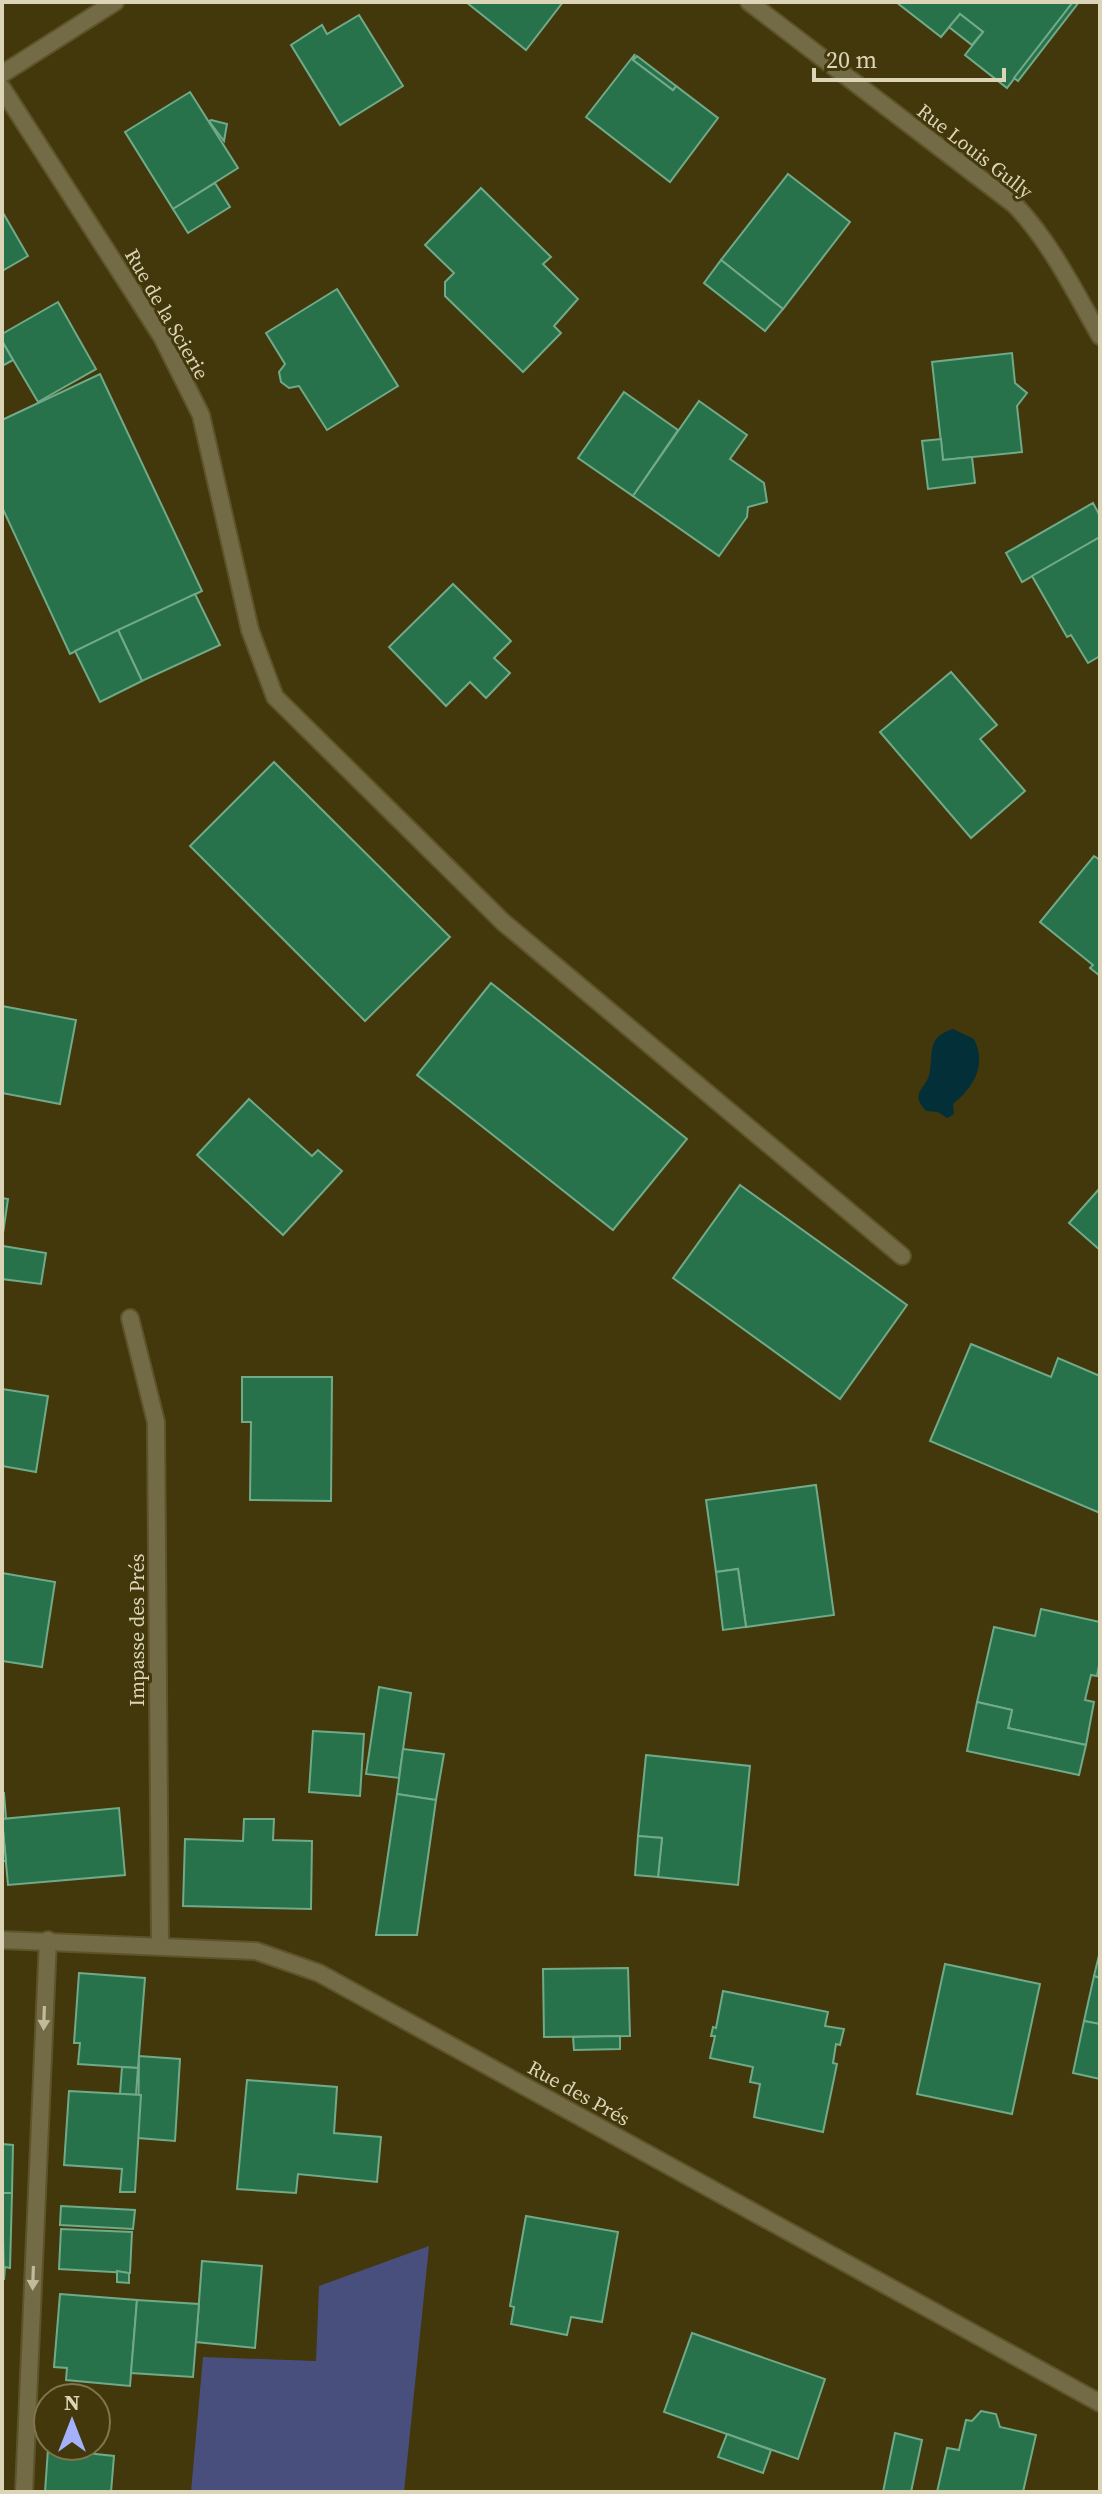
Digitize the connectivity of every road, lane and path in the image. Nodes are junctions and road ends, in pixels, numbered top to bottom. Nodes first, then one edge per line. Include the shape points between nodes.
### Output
1 (115, 2) edge
2 (749, 2) edge
3 (2, 74) edge
4 (2, 88) edge
5 (1100, 336) edge
6 (902, 1256) dead end
7 (130, 1318) dead end
8 (2, 1940) edge
9 (48, 1940) junction
10 (160, 1945) junction
11 (1100, 2403) edge
12 (24, 2492) edge

1 - 3 street
2 - 5 street, Rue Louis Gully via 1015,205 1049,247
4 - 6 street, Rue de la Scierie via 162,337 201,415 250,630 275,697 503,922
7 - 10 street, Impasse des Prés via 156,1422
8 - 9 street, Rue des Prés
9 - 10 street, Rue des Prés
9 -> 12 street
10 - 11 street, Rue des Prés via 256,1951 319,1973

